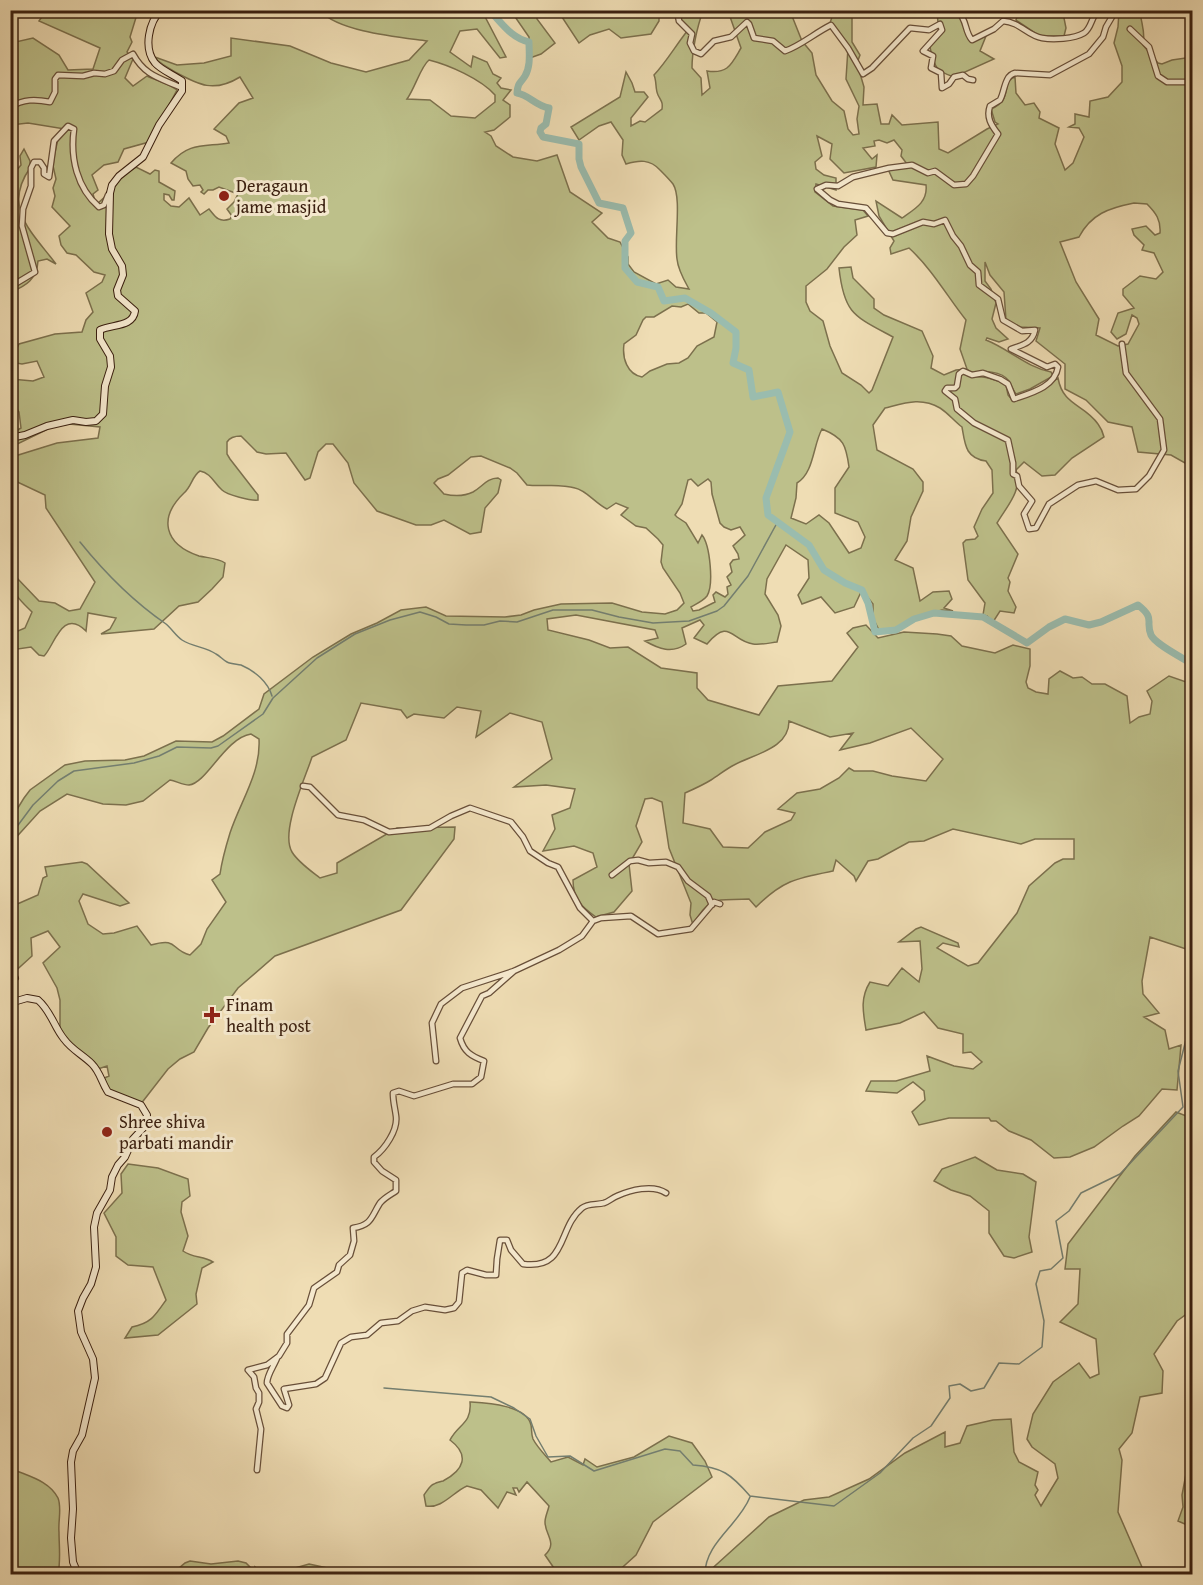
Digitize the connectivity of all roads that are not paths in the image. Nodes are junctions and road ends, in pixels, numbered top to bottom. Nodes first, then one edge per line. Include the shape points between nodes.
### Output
1 (161, 10) edge
2 (677, 10) edge
3 (957, 10) edge
4 (1099, 10) edge
5 (1116, 10) edge
6 (1130, 29) dead end
7 (973, 80) dead end
8 (183, 88) junction
9 (1192, 88) edge
10 (10, 107) edge
11 (110, 193) junction
12 (10, 287) edge
13 (1122, 344) dead end
14 (10, 438) edge
15 (303, 786) dead end
16 (612, 875) dead end
17 (720, 904) dead end
18 (712, 905) junction
19 (593, 921) junction
20 (10, 970) edge
21 (514, 971) junction
22 (10, 982) edge
23 (10, 1003) edge
24 (436, 1061) dead end
25 (666, 1192) dead end
26 (277, 1358) junction
27 (257, 1470) dead end
28 (78, 1575) edge

1 - 8 main road via 154,17 148,36 152,57 182,81
2 - 7 street via 679,21 692,34 690,43 694,51 701,54 714,41 730,37 747,22 754,38 773,41 785,51 831,25 863,74 910,28 930,30 940,24 942,30 923,51 933,56 931,68 940,72 942,88 954,77 963,75
3 - 4 street via 967,23 972,40 1004,21 1041,38 1073,38 1087,31
5 - 13 street via 1104,37 1089,54 1050,75 1011,74 1000,100 988,111 998,134 966,183 954,185 935,171 928,173 912,165 879,169 838,186 817,189 838,204 866,208 887,233 945,220 978,272 979,285 998,299 1003,320 1022,331 1035,330 1028,343 1011,349 1047,367 1058,367 1054,380 1041,389 1014,399 1008,384 1000,379 963,371 957,386 945,390 955,399 957,409 974,423 1008,440 1013,474 1032,501 1024,514 1029,529 1036,528 1049,504 1078,485 1096,482 1118,490 1136,489 1164,450 1160,418 1126,373
6 - 9 street via 1149,47 1158,76 1167,82 1187,82
8 - 10 street via 149,74 133,54 105,74 58,75 50,102 20,101
8 - 11 main road via 143,157 119,176
11 - 12 street via 99,207 88,198 74,157 74,129 68,126 54,141 49,177 40,162 34,162 31,168 22,226 35,272
11 - 14 main road via 109,234 123,275 118,296 135,310 130,322 100,330 111,367 103,414 96,421 73,420
15 - 19 street via 310,787 338,815 364,820 389,832 429,828 470,808 505,819 521,834 530,851 558,867 580,908
16 - 18 street via 625,864 638,860 666,862 678,867 708,896
17 - 18 street
18 - 19 street via 691,929 658,934 631,916
19 - 21 street via 576,941
20 - 22 main road via 15,978
21 - 24 street via 462,988 441,1004 432,1023
21 - 26 street via 482,996 460,1038 469,1055 484,1061 481,1077 472,1084 453,1084 414,1096 393,1093 396,1128 374,1162 396,1180 396,1191 380,1203 365,1226 353,1228 351,1255 337,1272 314,1288 309,1305 287,1334 287,1342
23 - 28 main road via 27,998 38,1000 73,1051 98,1071 108,1092 141,1105 147,1115 146,1125 118,1165 97,1213 96,1267 78,1311 95,1378 82,1435 71,1462 71,1538
25 - 26 street via 650,1188 582,1208 570,1222 561,1247 545,1263 536,1266 523,1264 507,1240 500,1240 496,1275 467,1270 462,1273 459,1302 454,1308 425,1307 412,1311 398,1321 381,1323 367,1335 341,1343 325,1378 316,1384 284,1389 287,1408 267,1383
26 - 27 street via 248,1370 259,1393

